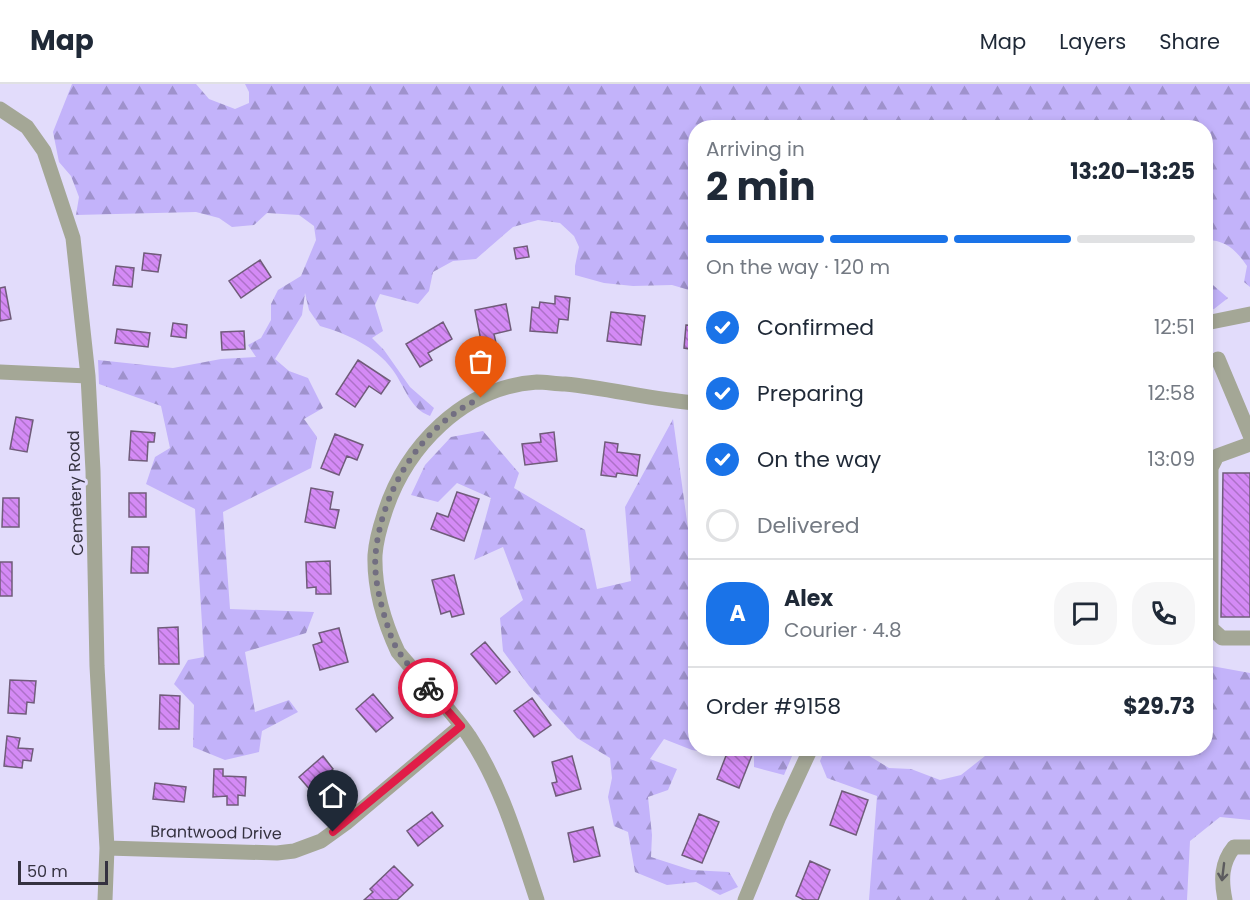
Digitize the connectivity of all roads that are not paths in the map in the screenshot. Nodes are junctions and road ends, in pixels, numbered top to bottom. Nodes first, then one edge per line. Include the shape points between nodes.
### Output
1 (0, 109) edge
2 (1250, 314) edge
3 (1213, 322) edge
4 (1218, 359) dead end
5 (0, 372) edge
6 (88, 376) junction
7 (688, 403) edge
8 (1250, 435) edge
9 (1250, 444) edge
10 (1213, 463) edge
11 (1213, 630) edge
12 (1250, 638) edge
13 (461, 726) junction
14 (807, 756) edge
15 (1250, 847) edge
16 (107, 848) junction
17 (105, 900) edge
18 (537, 900) edge
19 (746, 900) edge
20 (1225, 900) edge

1 - 6 street, Cemetery Road via 27,127 44,151 53,175 73,238
2 - 3 street
4 - 8 street
5 - 6 street
6 - 16 street, Cemetery Road
7 - 13 street via 596,387 537,382 500,390 462,407 437,427 411,459 391,493 379,532 376,578 382,609 398,652
9 - 10 street via 1217,456
11 - 12 street via 1222,638
13 - 16 street, Brantwood Drive via 346,823 309,846 277,853
13 - 18 street via 499,790
14 - 19 street
15 -> 20 street via 1234,847 1225,861
16 - 17 street, Cemetery Road

